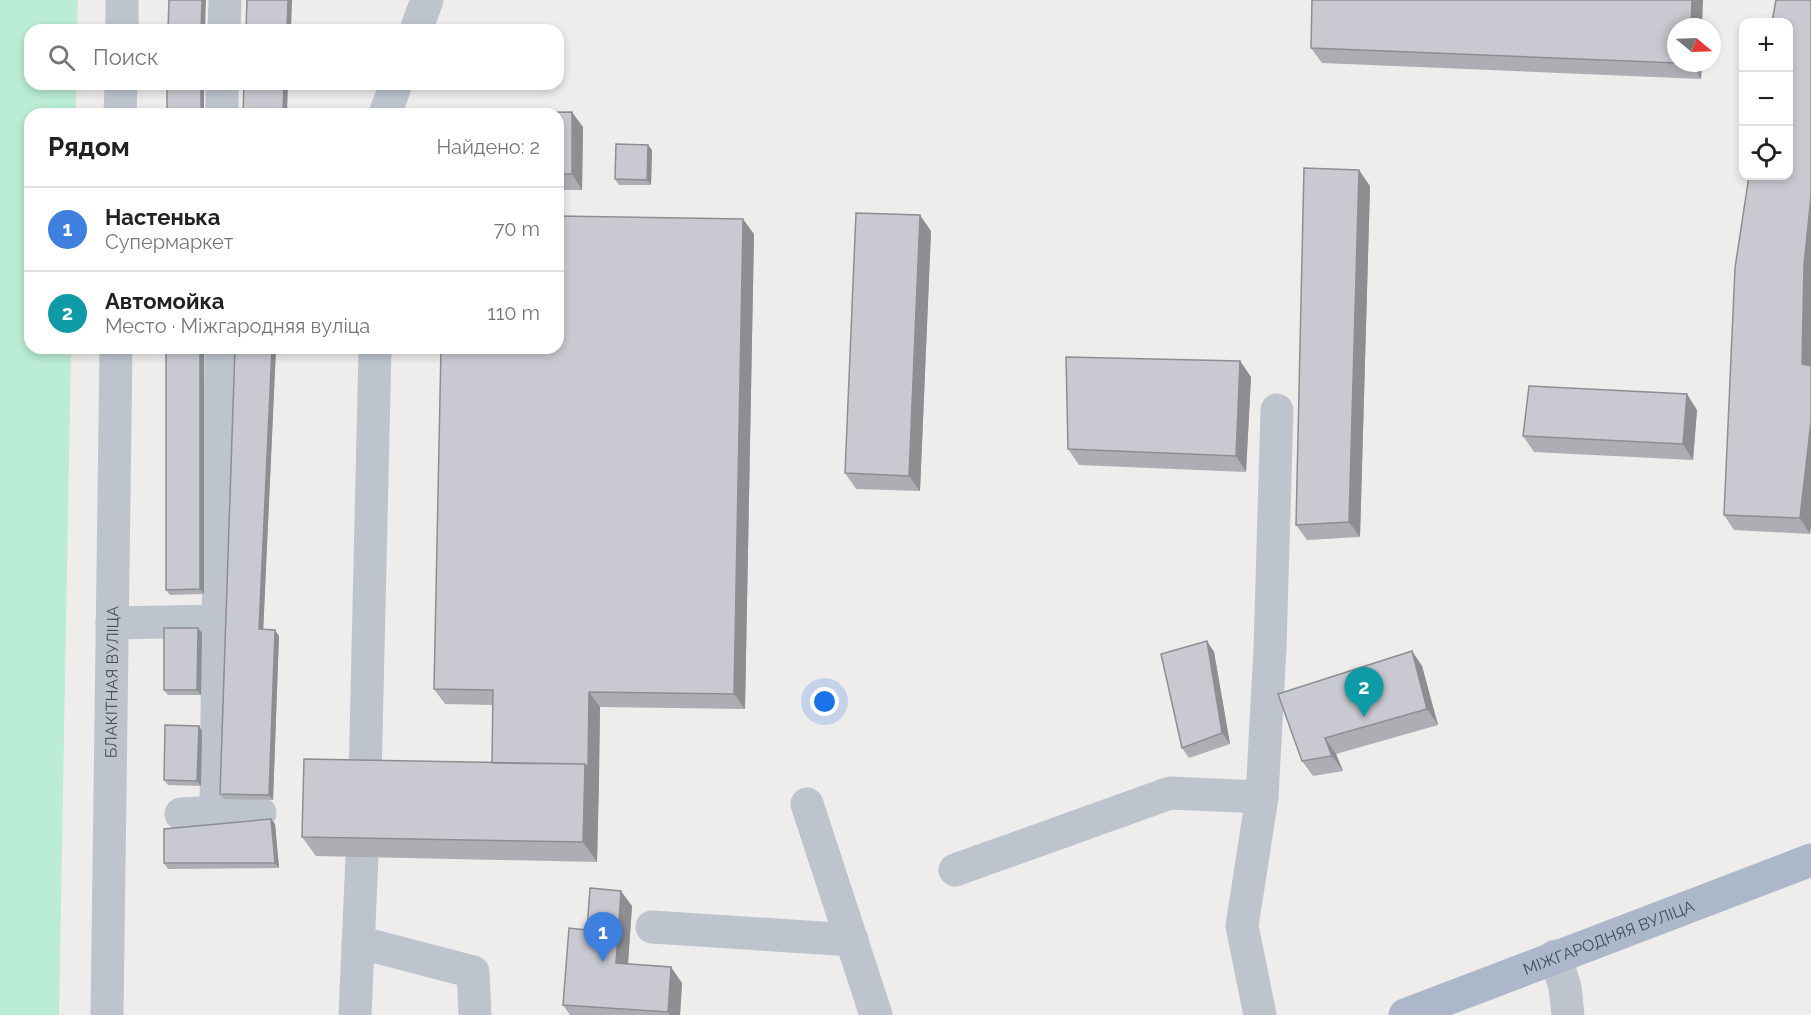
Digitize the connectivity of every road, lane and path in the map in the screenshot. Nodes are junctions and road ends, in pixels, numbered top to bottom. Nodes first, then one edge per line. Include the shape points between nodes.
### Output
1 (122, 0) edge
2 (225, 0) edge
3 (427, 0) edge
4 (122, 24) edge
5 (224, 24) edge
6 (418, 24) edge
7 (121, 90) edge
8 (222, 90) edge
9 (394, 90) edge
10 (120, 108) edge
11 (222, 108) edge
12 (387, 108) edge
13 (116, 354) edge
14 (221, 354) edge
15 (375, 354) edge
16 (1277, 410) dead end
17 (219, 621) junction
18 (112, 623) junction
19 (365, 780) edge
20 (1262, 797) junction
21 (807, 804) dead end
22 (216, 812) junction
23 (260, 813) dead end
24 (181, 814) dead end
25 (362, 857) edge
26 (1811, 860) edge
27 (955, 870) dead end
28 (652, 927) dead end
29 (852, 940) junction
30 (358, 942) junction
31 (1555, 956) junction
32 (107, 1015) edge
33 (355, 1015) edge
34 (475, 1015) edge
35 (876, 1015) edge
36 (1260, 1015) edge
37 (1406, 1015) edge
38 (1568, 1015) edge

1 - 4 street
2 - 5 street
3 - 6 street
7 - 10 street
8 - 11 street
9 - 12 street
13 - 18 street, БЛАКІТНАЯ ВУЛІЦА
14 - 17 street
15 - 19 street
16 - 20 street
17 - 18 street
17 - 22 street
18 - 32 street, БЛАКІТНАЯ ВУЛІЦА
20 - 27 street via 1170,793
20 - 36 street via 1242,926
21 - 29 street
22 - 23 street
22 - 24 street
25 - 30 street
26 - 31 main road, МІЖГАРОДНЯЯ ВУЛІЦА
28 - 29 street
29 - 35 street
30 - 33 street
30 - 34 street via 473,972
31 - 37 main road, МІЖГАРОДНЯЯ ВУЛІЦА
31 - 38 street via 1565,987

